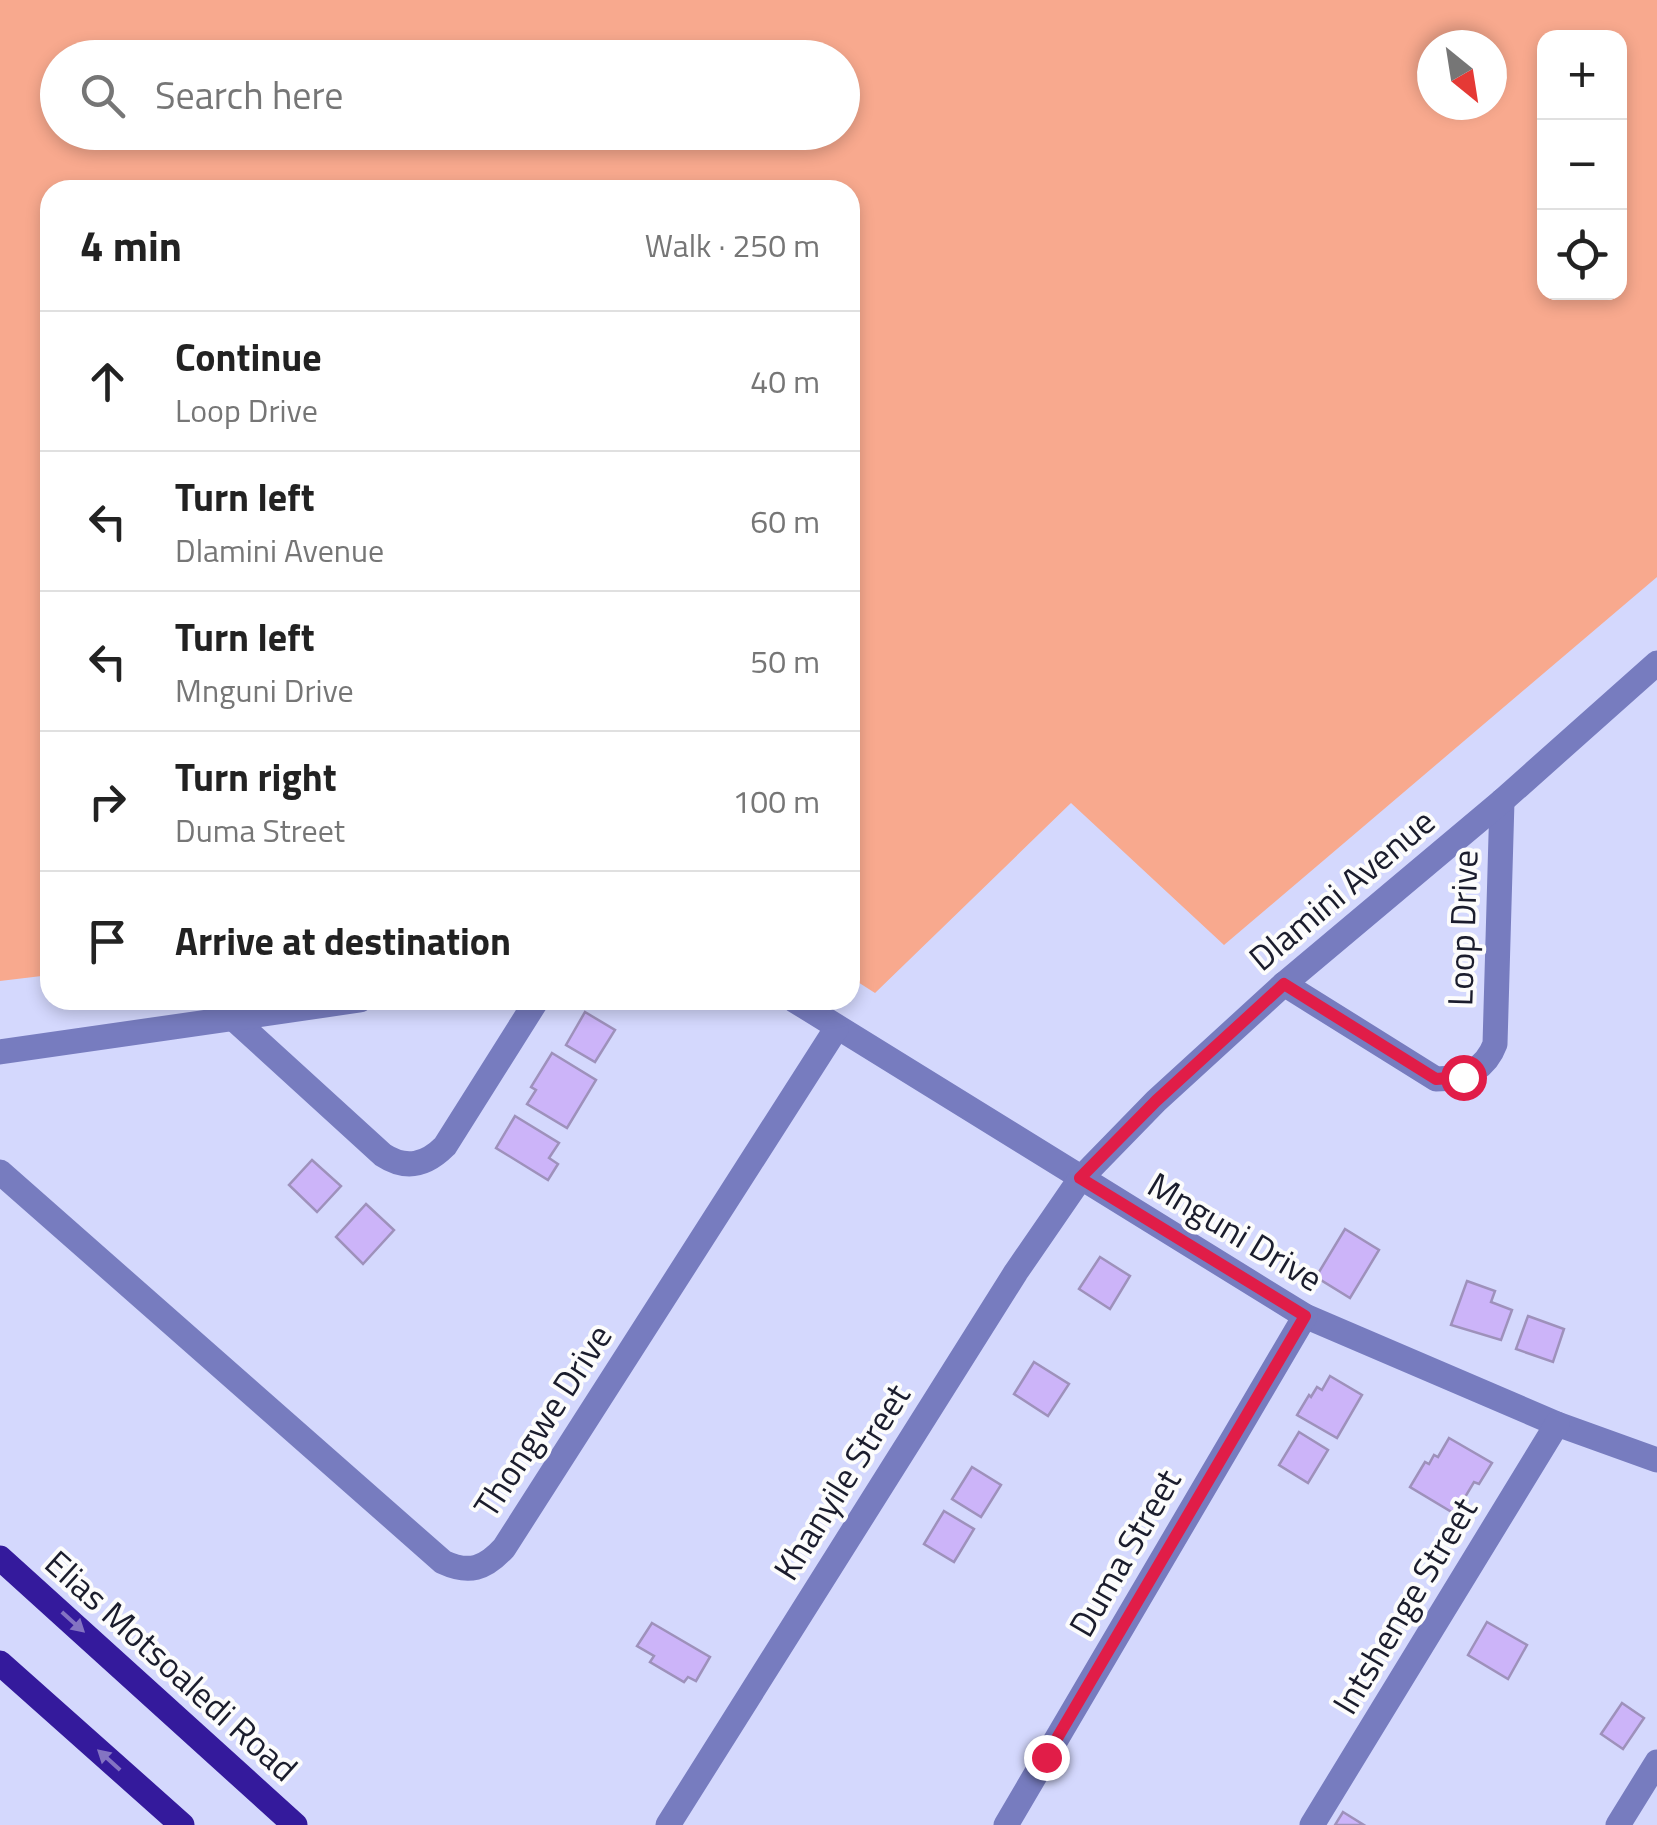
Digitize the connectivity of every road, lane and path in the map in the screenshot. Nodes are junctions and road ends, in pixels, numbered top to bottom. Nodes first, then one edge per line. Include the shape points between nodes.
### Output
1 (1657, 663) edge
2 (1502, 801) junction
3 (1284, 984) junction
4 (298, 1010) edge
5 (531, 1010) edge
6 (808, 1010) edge
7 (235, 1020) junction
8 (836, 1029) junction
9 (0, 1052) edge
10 (0, 1172) edge
11 (1080, 1178) junction
12 (1305, 1316) junction
13 (1558, 1424) junction
14 (1657, 1460) edge
15 (0, 1558) edge
16 (0, 1663) edge
17 (1657, 1762) edge
18 (182, 1825) edge
19 (294, 1825) edge
20 (668, 1825) edge
21 (1006, 1825) edge
22 (1312, 1825) edge
23 (1618, 1825) edge

1 - 2 street, Dlamini Avenue
2 - 3 street, Dlamini Avenue
2 - 3 street, Loop Drive via 1495,1044 1476,1070 1436,1079
3 - 11 street, Dlamini Avenue
4 - 7 street
5 - 7 street via 444,1146 422,1163 407,1164 383,1155
6 - 8 street, Mnguni Drive
7 - 9 street
8 - 10 street, Thongwe Drive via 504,1548 472,1570 443,1562
8 - 11 street, Mnguni Drive
11 - 12 street, Mnguni Drive
11 - 20 street, Khanyile Street
12 - 13 street, Mnguni Drive
12 - 21 street, Duma Street
13 - 14 street, Mnguni Drive
13 - 22 street, Intshenge Street
15 -> 19 main road, Elias Motsoaledi Road
18 -> 16 main road
17 - 23 street

